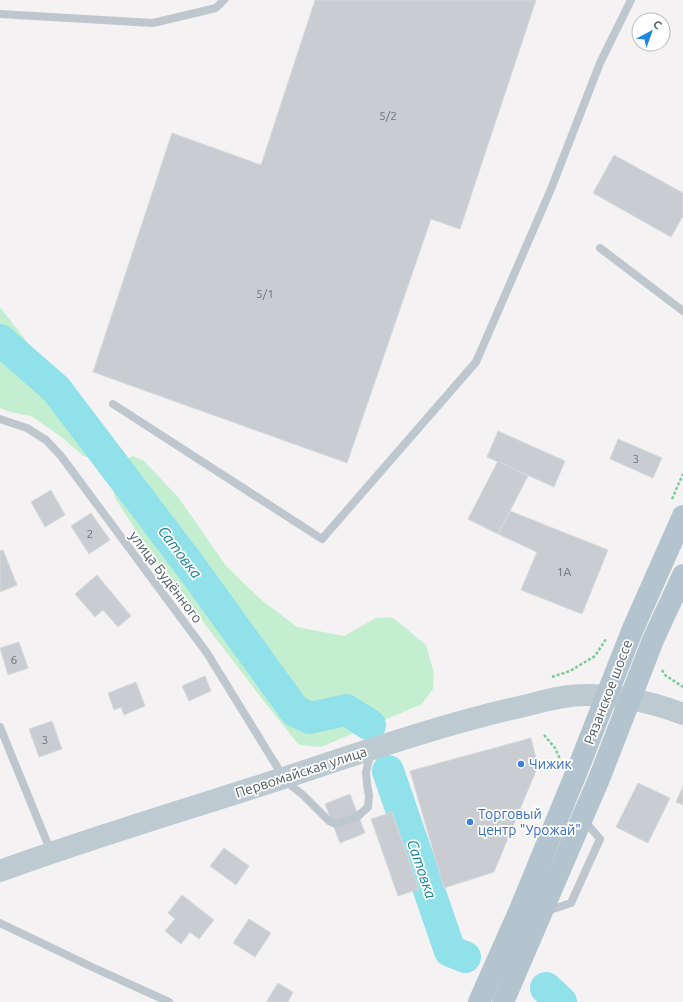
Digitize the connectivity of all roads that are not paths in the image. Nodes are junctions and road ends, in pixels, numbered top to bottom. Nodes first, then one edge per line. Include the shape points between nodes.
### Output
1 (224, 0) edge
2 (630, 0) edge
3 (0, 14) edge
4 (600, 248) dead end
5 (683, 311) edge
6 (113, 404) dead end
7 (0, 420) edge
8 (683, 516) edge
9 (683, 575) edge
10 (607, 696) junction
11 (630, 699) junction
12 (683, 714) edge
13 (0, 727) edge
14 (371, 750) junction
15 (283, 779) junction
16 (52, 852) junction
17 (0, 871) edge
18 (0, 922) edge
19 (169, 1002) edge
20 (480, 1002) edge
21 (504, 1002) edge

1 - 3 lane via 216,8 153,23
2 - 6 lane via 600,63 552,189 476,362 322,540
4 - 5 lane
7 - 15 lane, улица Будённого via 27,428 46,440 61,456 207,653
8 - 10 main road, Рязанское шоссе via 632,631
9 - 11 main road, Рязанское шоссе via 653,640
10 - 11 main road, Первомайская улица
10 - 14 main road, Первомайская улица via 584,695 552,699 410,736
10 - 20 main road, Рязанское шоссе
11 - 12 main road, Первомайская улица
11 - 21 main road, Рязанское шоссе
13 - 16 lane
14 - 15 main road, Первомайская улица
14 - 15 lane via 366,772 368,807 357,817 336,824 329,821
15 - 16 main road, Первомайская улица
16 - 17 main road, Первомайская улица
18 - 19 lane

